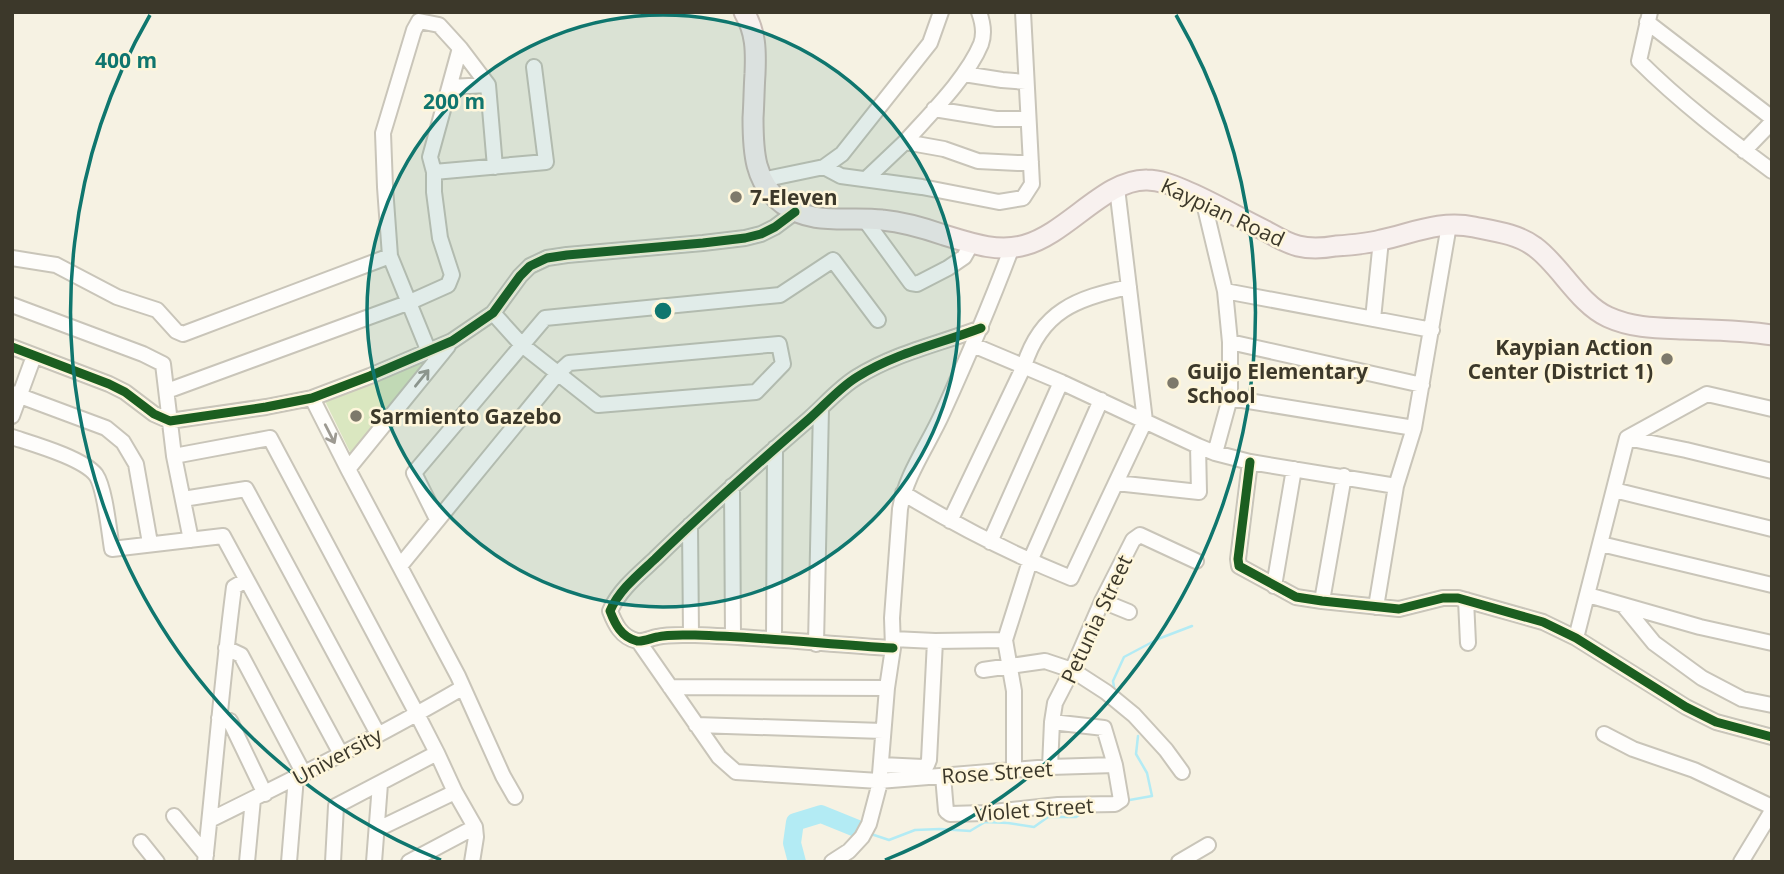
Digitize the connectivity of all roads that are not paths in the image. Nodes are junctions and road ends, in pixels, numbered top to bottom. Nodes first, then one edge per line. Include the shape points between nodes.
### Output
1 (744, 12) edge
2 (940, 12) edge
3 (979, 12) edge
4 (1023, 12) edge
5 (1648, 17) edge
6 (460, 48) junction
7 (534, 67) dead end
8 (964, 74) junction
9 (1026, 82) junction
10 (488, 85) junction
11 (450, 87) junction
12 (934, 109) junction
13 (1028, 119) junction
14 (1772, 120) edge
15 (905, 142) junction
16 (1744, 151) junction
17 (1031, 162) junction
18 (495, 167) junction
19 (824, 167) junction
20 (1772, 171) edge
21 (434, 172) junction
22 (866, 179) junction
23 (762, 180) junction
24 (1117, 188) junction
25 (1203, 199) junction
26 (795, 212) junction
27 (865, 220) junction
28 (1450, 225) junction
29 (1381, 240) junction
30 (972, 243) junction
31 (1012, 247) junction
32 (390, 256) junction
33 (12, 258) edge
34 (1129, 287) junction
35 (1225, 291) junction
36 (410, 302) junction
37 (12, 305) edge
38 (493, 313) junction
39 (1373, 319) junction
40 (878, 320) dead end
41 (981, 328) junction
42 (1432, 330) junction
43 (1772, 335) edge
44 (452, 341) junction
45 (1230, 342) junction
46 (522, 345) junction
47 (972, 345) junction
48 (12, 347) edge
49 (429, 352) junction
50 (34, 356) junction
51 (1024, 366) junction
52 (558, 373) junction
53 (1061, 382) junction
54 (1422, 385) junction
55 (167, 391) junction
56 (16, 395) edge
57 (312, 398) junction
58 (1230, 398) junction
59 (1101, 400) junction
60 (821, 408) junction
61 (1772, 409) edge
62 (12, 416) edge
63 (170, 421) junction
64 (1145, 421) junction
65 (1414, 428) junction
66 (12, 437) edge
67 (1627, 438) junction
68 (1198, 446) junction
69 (775, 448) junction
70 (1215, 453) junction
71 (174, 456) junction
72 (1250, 462) junction
73 (348, 469) junction
74 (1294, 469) junction
75 (1772, 471) edge
76 (1344, 476) junction
77 (1116, 483) junction
78 (1396, 485) junction
79 (732, 486) junction
80 (1614, 490) junction
81 (903, 493) junction
82 (183, 499) junction
83 (437, 519) junction
84 (950, 521) junction
85 (690, 525) junction
86 (1772, 528) edge
87 (191, 540) junction
88 (990, 542) junction
89 (150, 543) junction
90 (1601, 544) junction
91 (1030, 561) junction
92 (1196, 561) dead end
93 (400, 566) junction
94 (246, 580) junction
95 (1772, 585) edge
96 (1273, 586) junction
97 (1588, 595) junction
98 (1466, 600) junction
99 (1101, 601) junction
100 (1322, 601) junction
101 (1622, 605) junction
102 (1376, 607) junction
103 (1129, 612) dead end
104 (691, 635) junction
105 (733, 636) junction
106 (1576, 638) junction
107 (774, 639) junction
108 (1005, 640) junction
109 (935, 641) junction
110 (639, 642) junction
111 (893, 643) junction
112 (1468, 643) dead end
113 (1772, 643) edge
114 (816, 644) junction
115 (226, 648) junction
116 (1010, 667) junction
117 (983, 670) dead end
118 (1072, 670) junction
119 (670, 687) junction
120 (462, 688) junction
121 (887, 688) junction
122 (1772, 705) edge
123 (417, 714) junction
124 (219, 718) junction
125 (1052, 722) junction
126 (696, 724) junction
127 (883, 731) junction
128 (378, 734) junction
129 (1604, 734) dead end
130 (1772, 737) edge
131 (437, 753) junction
132 (341, 754) junction
133 (881, 765) junction
134 (1115, 765) junction
135 (1050, 767) junction
136 (1014, 771) junction
137 (1182, 772) dead end
138 (300, 776) junction
139 (943, 776) junction
140 (879, 781) junction
141 (380, 784) junction
142 (455, 792) junction
143 (259, 796) junction
144 (515, 797) dead end
145 (1772, 809) edge
146 (174, 816) dead end
147 (210, 820) junction
148 (475, 827) junction
149 (378, 829) junction
150 (141, 842) dead end
151 (1208, 845) dead end
152 (851, 857) edge
153 (205, 859) edge
154 (157, 862) edge
155 (247, 862) edge
156 (289, 862) edge
157 (333, 862) edge
158 (374, 862) edge
159 (409, 862) edge
160 (472, 862) edge
161 (832, 862) edge
162 (1179, 862) edge
163 (1741, 862) edge

1 - 23 main road via 755,34 753,147
2 - 19 street via 930,43 842,154
3 - 8 street via 984,24 981,43
4 - 9 street
5 - 14 street
5 - 16 street via 1639,61
6 - 10 street
6 - 11 street
6 - 32 street via 439,25 419,21 414,30 383,133
7 - 18 street via 545,162
8 - 9 street
8 - 12 street
9 - 13 street
10 - 11 street
10 - 18 street
11 - 21 street via 430,157
12 - 13 street
12 - 15 street
13 - 17 street
14 - 16 street
15 - 17 street via 978,161
15 - 22 street
16 - 20 street
17 - 22 street via 1032,184 1023,198 999,202
18 - 21 street
19 - 22 street via 841,176
19 - 23 street
21 - 36 street via 440,238 452,275 448,285
23 - 26 main road
24 - 25 main road, Kaypian Road via 1151,179
24 - 31 main road, Kaypian Road via 1050,234
24 - 34 street
25 - 29 main road, Kaypian Road via 1301,247
25 - 35 street
26 - 27 main road, Kaypian Road
26 - 38 street via 775,227 745,238 547,258 520,276
27 - 30 main road, Kaypian Road via 923,228
27 - 30 street via 914,284 964,257
28 - 29 main road, Kaypian Road
28 - 42 street
28 - 43 main road, Kaypian Road via 1512,236 1534,246 1605,317 1642,328
29 - 39 street
30 - 31 main road, Kaypian Road
31 - 41 street
32 - 33 street via 183,334 157,310 117,297 56,265
32 - 36 street
34 - 51 street via 1097,294 1058,314 1040,332
34 - 64 street
35 - 39 street
35 - 45 street
36 - 49 street
36 - 55 street
37 - 55 street via 163,364
38 - 44 street
38 - 46 street
39 - 42 street
40 - 46 street via 833,260 780,295 545,318
41 - 47 street
41 - 60 street via 858,376
42 - 54 street
44 - 49 street
73 -> 44 street
45 - 54 street
45 - 58 street
46 - 52 street
46 - 83 street via 414,473
47 - 51 street
47 - 81 street
48 - 50 street
49 - 57 street
50 - 56 street
50 - 63 street via 109,384
51 - 53 street
51 - 84 street
52 - 52 street via 569,363 779,344 783,364 756,392 597,405
52 - 83 street
53 - 59 street
53 - 88 street
54 - 65 street
55 - 63 street
56 - 62 street
56 - 89 street via 106,428 123,442 136,464
57 - 63 street
57 -> 73 street
58 - 65 street
58 - 70 street
59 - 64 street
59 - 91 street
60 - 69 street
60 - 114 street
61 - 67 street via 1707,394
63 - 71 street
64 - 68 street
64 - 77 street
65 - 78 street
66 - 89 street via 79,461 94,473 100,483 112,549
67 - 75 street
67 - 80 street
68 - 70 street
68 - 77 street via 1199,492
69 - 79 street
69 - 107 street
70 - 72 street
71 - 82 street
71 - 123 street via 270,438
72 - 74 street
72 - 96 street via 1239,566
73 - 93 street
74 - 76 street
74 - 96 street
76 - 78 street
76 - 100 street
77 - 91 street via 1071,578
78 - 102 street
79 - 85 street
79 - 105 street
80 - 86 street
80 - 90 street
81 - 84 street
81 - 111 street
82 - 87 street
82 - 128 street via 246,489
83 - 93 street
84 - 88 street
85 - 104 street
85 - 110 street, Rose Street via 624,590 610,611 624,635
87 - 89 street
87 - 94 street via 223,536
88 - 91 street
90 - 95 street
90 - 97 street
91 - 108 street
92 - 99 street, Petunia Street via 1137,536
93 - 120 street
94 - 115 street via 234,587
94 - 132 street
96 - 100 street via 1296,597
97 - 101 street
97 - 106 street
98 - 102 street via 1443,598 1399,609
98 - 106 street via 1543,622
98 - 112 street
99 - 103 street
99 - 118 street, Petunia Street
100 - 102 street
101 - 113 street
101 - 122 street via 1654,643 1702,678 1742,699
104 - 105 street
104 - 110 street
105 - 107 street
106 - 130 street via 1686,707 1716,722
107 - 114 street
108 - 109 street
108 - 116 street
109 - 111 street
109 - 133 street via 927,765
110 - 119 street, Rose Street
111 - 114 street
111 - 121 street
115 - 124 street
115 - 138 street via 241,655
116 - 117 street
116 - 118 street via 1045,661
116 - 136 street via 1015,701
118 - 125 street, Petunia Street via 1055,703
118 - 137 street via 1134,715
119 - 121 street
119 - 126 street, Rose Street
120 - 123 street, University
120 - 144 street
121 - 127 street
123 - 128 street, University
123 - 131 street
124 - 143 street via 230,721
124 - 147 street
125 - 134 street via 1104,728
125 - 135 street, Petunia Street
126 - 127 street
126 - 140 street, Rose Street via 736,772
127 - 133 street
128 - 132 street, University
129 - 145 street via 1694,770
131 - 141 street
131 - 142 street
132 - 138 street, University
133 - 140 street
134 - 135 street, Rose Street
134 - 139 street, Violet Street via 1122,798 1115,804 984,813 946,811
135 - 136 street, Rose Street
136 - 139 street, Rose Street
138 - 143 street, University
138 - 156 street
139 - 140 street, Rose Street
140 - 152 street via 869,824
141 - 149 street
141 - 157 street via 336,806
142 - 148 street
142 - 149 street
143 - 147 street, University
143 - 155 street
145 - 163 street
146 - 153 street
147 - 153 street
148 - 159 street
148 - 160 street
149 - 158 street
150 - 154 street
151 - 162 street
152 - 161 street

